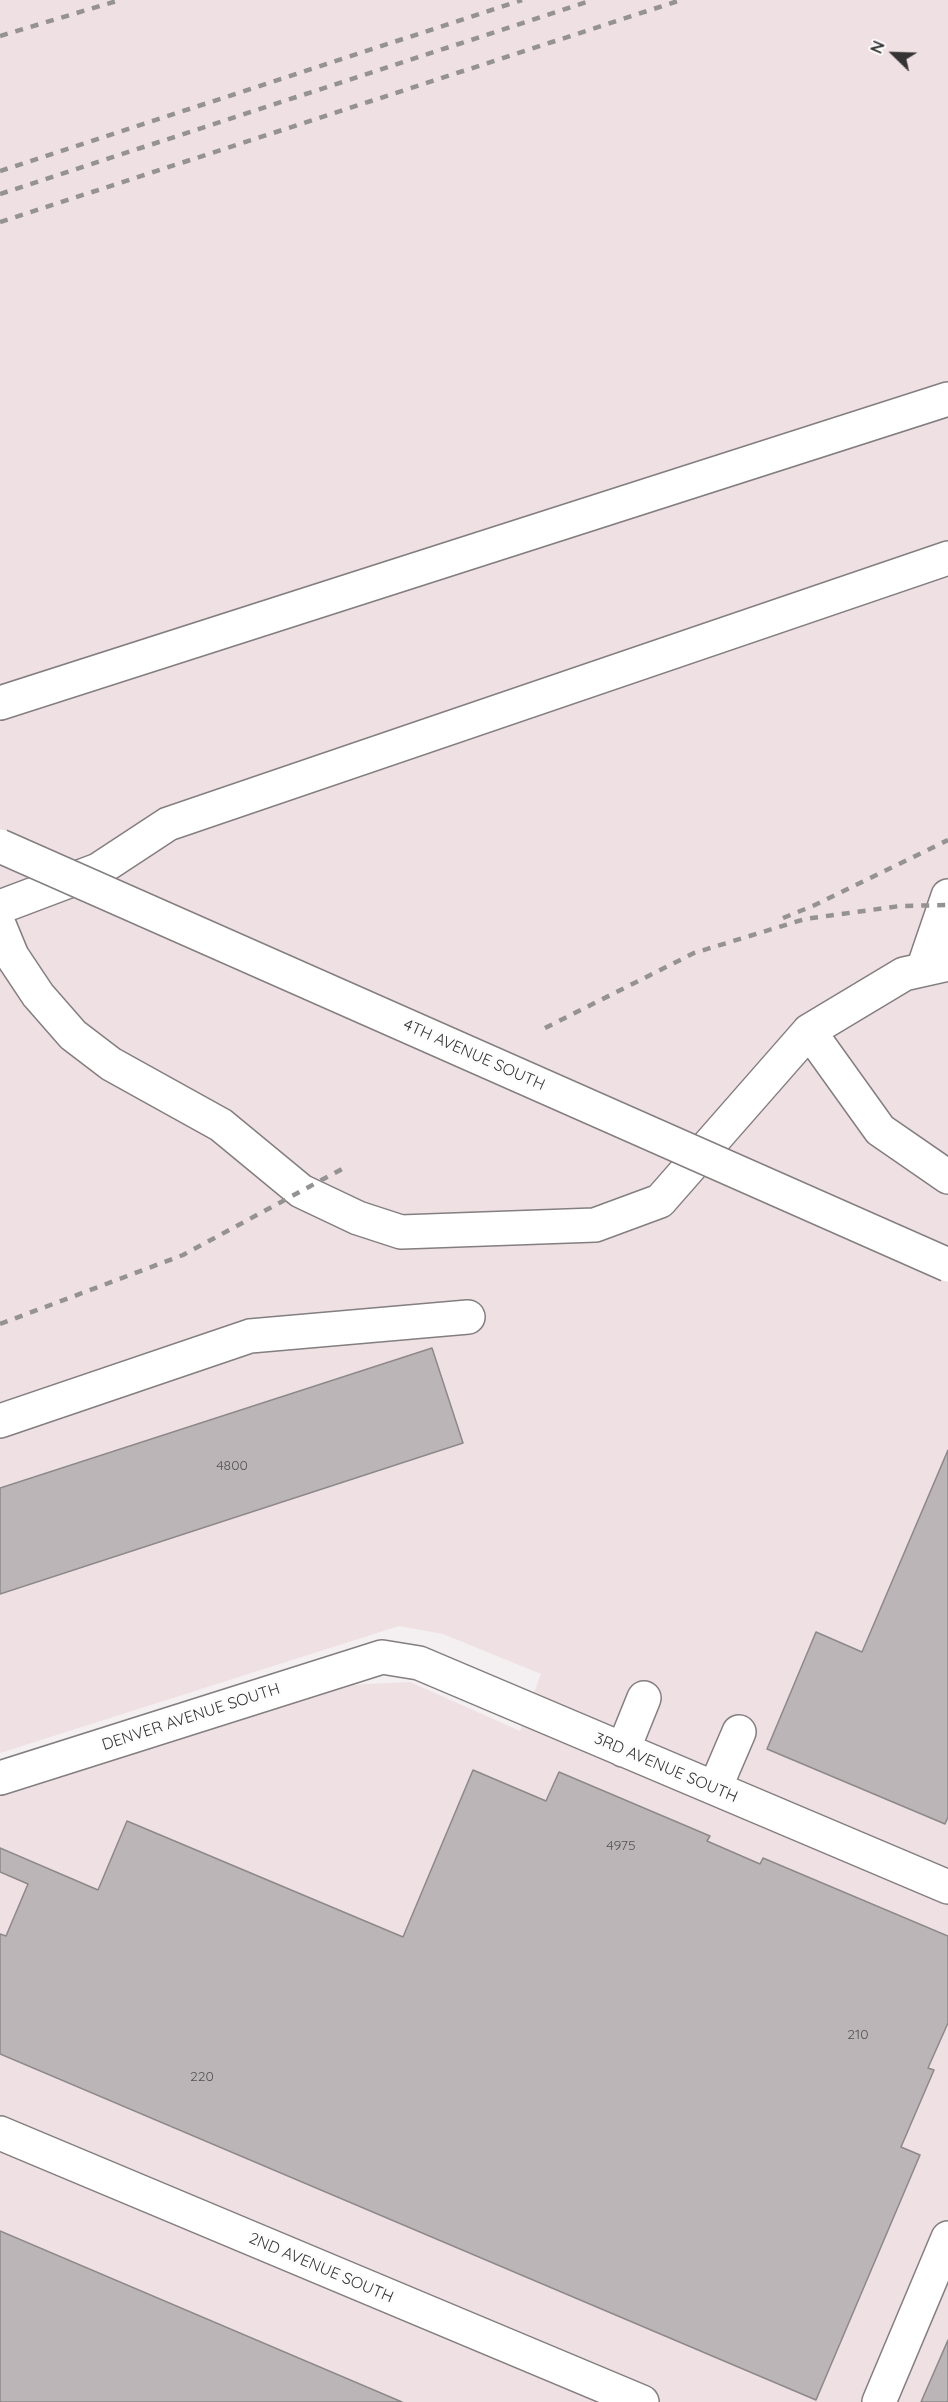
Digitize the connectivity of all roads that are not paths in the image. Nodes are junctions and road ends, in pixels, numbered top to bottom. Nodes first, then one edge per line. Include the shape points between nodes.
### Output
1 (948, 399) edge
2 (948, 558) edge
3 (0, 703) edge
4 (0, 846) edge
5 (948, 896) edge
6 (0, 907) edge
7 (0, 927) edge
8 (935, 966) edge
9 (809, 1031) junction
10 (948, 1176) edge
11 (948, 1265) edge
12 (468, 1317) dead end
13 (0, 1421) edge
14 (382, 1657) joint
15 (644, 1698) dead end
16 (739, 1732) dead end
17 (623, 1750) junction
18 (0, 1778) edge
19 (715, 1788) junction
20 (948, 1887) edge
21 (0, 2133) edge
22 (948, 2238) edge
23 (642, 2402) edge
24 (879, 2402) edge

1 - 3 street
2 - 6 street via 168,824 98,870
4 - 11 street, 4TH AVENUE SOUTH, bridge
5 - 8 street
7 - 9 street via 12,956 38,994 73,1035 111,1064 221,1125 301,1191 358,1218 401,1232 595,1225 660,1201
8 - 9 street via 904,974
9 - 10 street via 880,1130
12 - 13 street via 250,1336
14 - 17 street, 3RD AVENUE SOUTH via 419,1663
14 - 18 street, DENVER AVENUE SOUTH
15 - 17 street
16 - 19 street
17 - 19 street, 3RD AVENUE SOUTH
19 - 20 street, 3RD AVENUE SOUTH
21 - 23 street, 2ND AVENUE SOUTH
22 - 24 street

